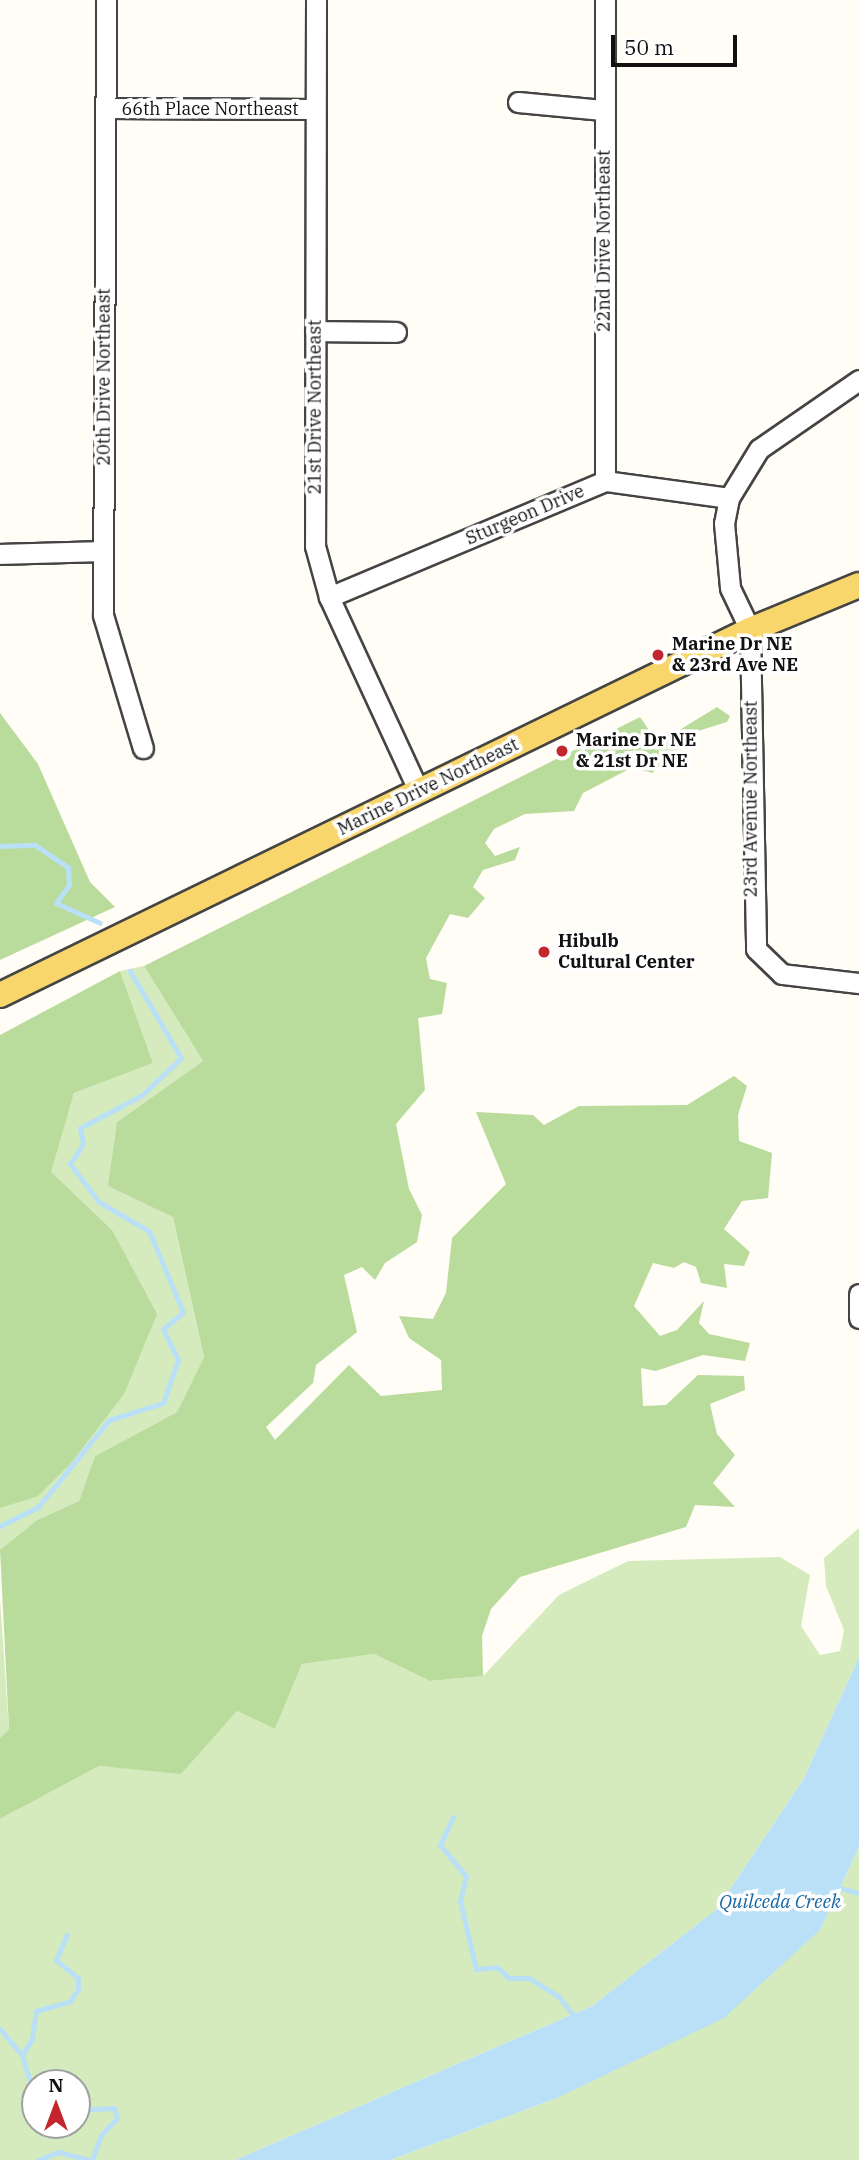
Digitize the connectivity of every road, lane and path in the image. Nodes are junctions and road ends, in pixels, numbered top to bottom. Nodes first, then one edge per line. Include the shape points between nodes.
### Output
1 (106, 0) edge
2 (316, 0) edge
3 (605, 0) edge
4 (517, 102) dead end
5 (106, 108) junction
6 (315, 109) junction
7 (603, 110) junction
8 (315, 331) junction
9 (396, 332) dead end
10 (859, 380) edge
11 (605, 481) junction
12 (729, 498) junction
13 (103, 551) junction
14 (0, 554) edge
15 (859, 584) edge
16 (329, 597) junction
17 (750, 630) junction
18 (143, 748) dead end
19 (419, 792) junction
20 (859, 983) edge
21 (0, 995) edge
22 (859, 1294) edge
23 (859, 1318) edge

1 - 5 street, 20th Drive Northeast
2 - 6 street, 21st Drive Northeast
3 - 7 street, 22nd Drive Northeast
4 - 7 street
5 - 6 street, 66th Place Northeast
5 - 13 street, 20th Drive Northeast
6 - 8 street, 21st Drive Northeast
7 - 11 street, 22nd Drive Northeast
8 - 9 street
8 - 16 street, 21st Drive Northeast via 315,546
10 - 12 street via 760,449
11 - 12 street, Sturgeon Drive
11 - 16 street, Sturgeon Drive
12 - 17 street, 23rd Avenue Northeast via 724,545 730,588
13 - 14 street
13 - 18 street, 20th Drive Northeast via 110,656
15 - 17 main road, Marine Drive Northeast
16 - 19 street, 21st Drive Northeast
17 - 19 main road, Marine Drive Northeast
17 - 20 street, 23rd Avenue Northeast via 756,948 782,974
19 - 21 main road, Marine Drive Northeast
22 - 23 street

